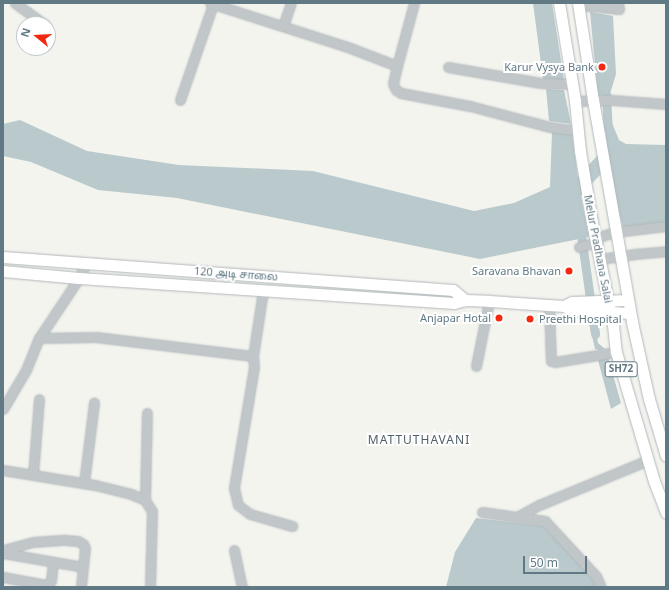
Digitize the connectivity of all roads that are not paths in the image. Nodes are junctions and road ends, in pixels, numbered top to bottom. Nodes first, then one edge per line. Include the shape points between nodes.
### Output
1 (15, 3) edge
2 (212, 3) edge
3 (291, 3) edge
4 (414, 3) edge
5 (559, 3) edge
6 (578, 4) edge
7 (615, 6) edge
8 (238, 7) edge
9 (33, 16) edge
10 (283, 26) junction
11 (397, 66) junction
12 (448, 67) dead end
13 (568, 85) junction
14 (180, 100) dead end
15 (596, 100) junction
16 (575, 101) junction
17 (666, 104) edge
18 (575, 130) junction
19 (666, 226) edge
20 (615, 232) junction
21 (594, 241) junction
22 (578, 247) dead end
23 (666, 251) edge
24 (619, 256) junction
25 (3, 257) edge
26 (600, 259) junction
27 (86, 263) junction
28 (3, 271) edge
29 (79, 278) junction
30 (263, 291) junction
31 (465, 300) junction
32 (489, 300) junction
33 (608, 300) junction
34 (628, 300) junction
35 (548, 305) junction
36 (589, 306) junction
37 (610, 312) junction
38 (630, 313) junction
39 (39, 338) junction
40 (612, 352) junction
41 (253, 356) junction
42 (476, 366) dead end
43 (39, 399) dead end
44 (94, 403) dead end
45 (3, 409) edge
46 (147, 413) dead end
47 (666, 456) edge
48 (648, 460) junction
49 (3, 470) edge
50 (33, 475) junction
51 (84, 483) junction
52 (145, 500) junction
53 (666, 510) edge
54 (482, 512) dead end
55 (517, 517) junction
56 (292, 526) dead end
57 (3, 550) edge
58 (234, 550) dead end
59 (3, 553) edge
60 (53, 563) junction
61 (83, 567) junction
62 (3, 577) edge
63 (81, 587) edge
64 (150, 587) edge
65 (242, 587) edge
66 (601, 587) edge

1 - 9 street
2 - 8 street
2 - 14 street
3 - 10 street
4 - 11 street
5 - 13 main road, Melur Pradhana Salai / SH72
6 - 7 street
6 - 15 main road, Melur Pradhana Salai / SH72
8 - 10 street
10 - 11 street
11 - 18 street via 393,84 401,93 470,106 550,128
12 - 13 street via 541,83
13 - 16 main road, Melur Pradhana Salai / SH72
15 - 16 street
15 - 17 street
15 - 20 main road, Melur Pradhana Salai / SH72
16 - 18 main road, Melur Pradhana Salai / SH72
18 - 21 main road, Melur Pradhana Salai / SH72
19 - 20 street
20 - 21 street
20 - 24 main road, Melur Pradhana Salai / SH72
21 - 22 street
21 - 26 main road, Melur Pradhana Salai / SH72
23 - 24 street
24 - 26 street
24 - 34 main road, Melur Pradhana Salai / SH72
25 - 27 main road, 120 அடி சாலை
26 - 33 main road, Melur Pradhana Salai / SH72
27 - 29 street
27 - 31 main road, 120 அடி சாலை via 453,290
28 - 29 main road, 120 அடி சாலை
29 - 30 main road, 120 அடி சாலை
29 - 39 street
30 - 31 main road, 120 அடி சாலை via 454,303
30 - 41 street
31 - 32 main road, 120 அடி சாலை
32 - 35 main road, 120 அடி சாலை
32 - 42 street
33 - 34 main road, 120 அடி சாலை
33 - 36 main road, 120 அடி சாலை
33 - 37 main road, Melur Pradhana Salai / SH72
34 - 38 main road, Melur Pradhana Salai / SH72
35 - 36 main road, 120 அடி சாலை via 564,306 572,310
35 - 40 street via 551,361
36 - 37 main road, 120 அடி சாலை
37 - 38 main road, 120 அடி சாலை
37 - 40 main road, Melur Pradhana Salai / SH72
38 - 47 main road, Melur Pradhana Salai / SH72 via 649,399
39 - 41 street via 96,337
39 - 45 street via 26,370
40 - 48 main road, Melur Pradhana Salai / SH72
41 - 56 street via 254,366 234,488 238,505 250,514
43 - 50 street
44 - 51 street
46 - 52 street
48 - 53 main road, Melur Pradhana Salai / SH72
48 - 55 street via 539,505
49 - 50 street
50 - 51 street
51 - 52 street via 131,494
52 - 64 street via 152,511
54 - 55 street
55 - 66 street via 545,521 596,576
57 - 61 street via 33,542 78,541 85,548
58 - 65 street
59 - 60 street
60 - 61 street
60 - 62 street via 51,581 46,585
61 - 63 street

